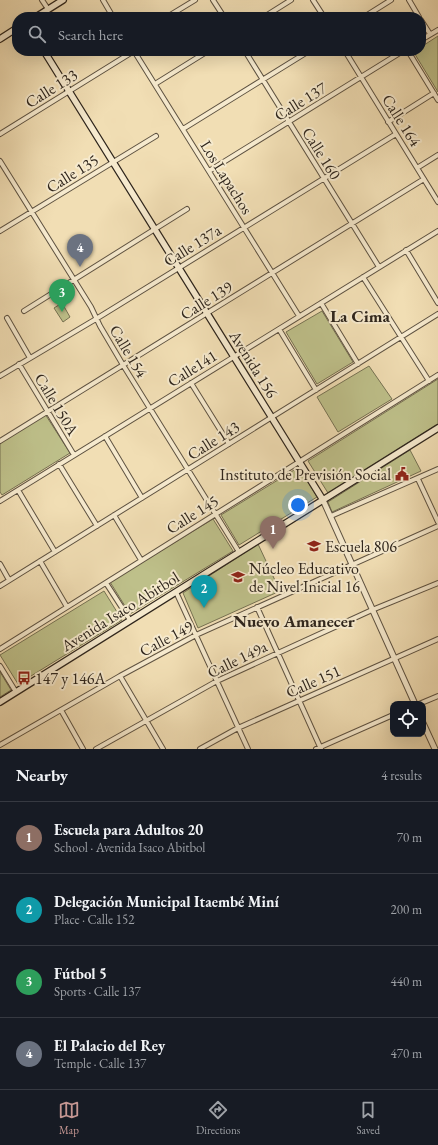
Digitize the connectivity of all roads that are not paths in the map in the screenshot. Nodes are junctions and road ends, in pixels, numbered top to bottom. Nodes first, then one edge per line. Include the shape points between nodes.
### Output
1 (42, 0) edge
2 (63, 0) edge
3 (103, 0) edge
4 (194, 0) edge
5 (213, 0) edge
6 (291, 0) edge
7 (313, 0) edge
8 (391, 0) edge
9 (409, 0) edge
10 (48, 9) junction
11 (44, 12) edge
12 (110, 12) edge
13 (175, 12) edge
14 (221, 12) edge
15 (272, 12) edge
16 (321, 12) edge
17 (372, 12) edge
18 (416, 12) edge
19 (426, 28) edge
20 (438, 30) edge
21 (12, 31) edge
22 (430, 34) junction
23 (426, 37) edge
24 (0, 39) edge
25 (47, 56) edge
26 (126, 56) edge
27 (137, 56) edge
28 (200, 56) edge
29 (248, 56) edge
30 (301, 56) edge
31 (348, 56) edge
32 (396, 56) edge
33 (411, 56) edge
34 (361, 77) junction
35 (262, 80) junction
36 (155, 84) junction
37 (69, 91) junction
38 (434, 93) junction
39 (438, 100) edge
40 (289, 122) junction
41 (388, 122) junction
42 (183, 129) junction
43 (0, 134) edge
44 (396, 134) junction
45 (156, 136) dead end
46 (438, 155) edge
47 (0, 161) edge
48 (113, 162) junction
49 (417, 168) junction
50 (209, 171) junction
51 (324, 178) junction
52 (424, 179) junction
53 (438, 202) edge
54 (187, 209) dead end
55 (32, 212) junction
56 (352, 224) junction
57 (244, 228) junction
58 (155, 229) junction
59 (0, 231) edge
60 (438, 231) edge
61 (406, 250) junction
62 (379, 267) junction
63 (179, 268) junction
64 (272, 273) junction
65 (363, 277) junction
66 (74, 280) junction
67 (321, 303) junction
68 (438, 303) edge
69 (24, 311) dead end
70 (207, 313) junction
71 (438, 314) edge
72 (299, 316) junction
73 (7, 318) dead end
74 (96, 318) junction
75 (279, 329) junction
76 (401, 337) junction
77 (234, 357) junction
78 (30, 358) junction
79 (19, 364) junction
80 (358, 364) junction
81 (123, 365) junction
82 (438, 375) edge
83 (0, 376) edge
84 (429, 381) junction
85 (191, 383) junction
86 (316, 390) junction
87 (150, 408) junction
88 (48, 411) junction
89 (272, 417) junction
90 (438, 428) edge
91 (105, 436) junction
92 (0, 441) edge
93 (229, 444) junction
94 (74, 455) junction
95 (299, 462) junction
96 (59, 464) junction
97 (438, 469) edge
98 (187, 470) junction
99 (418, 478) junction
100 (18, 490) junction
101 (142, 498) junction
102 (323, 500) junction
103 (0, 501) edge
104 (216, 514) junction
105 (114, 515) junction
106 (331, 516) junction
107 (438, 522) edge
108 (97, 526) junction
109 (438, 526) edge
110 (55, 552) junction
111 (239, 552) junction
112 (141, 560) junction
113 (40, 561) junction
114 (0, 564) edge
115 (352, 564) junction
116 (10, 580) junction
117 (106, 582) junction
118 (438, 583) edge
119 (0, 586) edge
120 (176, 592) junction
121 (67, 606) junction
122 (257, 607) junction
123 (372, 610) junction
124 (130, 620) junction
125 (196, 635) junction
126 (438, 639) edge
127 (0, 649) edge
128 (277, 652) junction
129 (394, 658) junction
130 (0, 666) edge
131 (120, 676) junction
132 (216, 681) junction
133 (16, 692) junction
134 (438, 696) edge
135 (299, 700) junction
136 (414, 701) edge
137 (426, 701) edge
138 (0, 702) edge
139 (61, 710) junction
140 (390, 716) edge
141 (146, 720) junction
142 (238, 728) junction
143 (426, 730) edge
144 (0, 745) edge
145 (319, 748) edge
146 (83, 749) edge
147 (96, 749) edge
148 (163, 749) edge
149 (200, 749) edge
150 (248, 749) edge
151 (435, 749) edge

1 - 10 street
2 - 10 main road
3 - 12 street
4 - 13 street
5 - 14 street
6 - 15 street
7 - 16 street
8 - 17 street
9 - 18 street
10 - 11 main road
19 - 22 street
20 - 22 street
21 - 24 main road
22 - 23 street
25 - 37 main road, Avenida 156
26 - 37 street, Calle 133
27 - 36 street, Los Lapachos
28 - 36 street
29 - 35 street, Calle 160
30 - 35 street
31 - 34 street, Calle 164
32 - 34 street, Calle 137
33 - 38 street
34 - 40 street, Calle 137
34 - 41 street, Calle 164
35 - 40 street, Calle 160
35 - 42 street
36 - 42 street, Los Lapachos
37 - 43 street, Calle 133
37 - 48 main road, Avenida 156
38 - 39 street
38 - 41 street
40 - 50 street, Calle 137
40 - 51 street, Calle 160
41 - 44 street, Calle 164
42 - 50 street, Los Lapachos
44 - 49 street, Calle 164
44 - 51 street, Calle 137a
45 - 48 street, Calle 135
46 - 49 street
47 - 55 street, Calle 154
48 - 55 street, Calle 135
48 - 58 main road, Avenida 156
49 - 52 street, Calle 164
50 - 57 street, Los Lapachos
51 - 56 street, Calle 160
51 - 57 street, Calle 137a
52 - 53 street, Calle 164
52 - 56 street, Calle 139
54 - 58 street
55 - 59 street, Calle 135
55 - 66 street, Calle 154
56 - 62 street, Calle 160
56 - 64 street, Calle 139
57 - 63 street, Calle 137a
57 - 64 street, Los Lapachos
58 - 63 main road, Avenida 156
58 - 66 street
60 - 61 street, Calle141
61 - 62 street, Calle141
61 - 68 street
62 - 65 street, Calle141
63 - 70 main road, Avenida 156
63 - 74 street, Calle 137a
64 - 70 street, Calle 139
64 - 72 street, Los Lapachos
65 - 67 street, Calle141
65 - 76 street
66 - 69 street
66 - 74 street, Calle 154
67 - 72 street, Calle141
67 - 80 street
70 - 77 main road, Avenida 156
70 - 81 street, Calle 139
71 - 76 street, Calle 143
72 - 75 street, Calle141
73 - 78 street
74 - 78 street, Calle 137a
74 - 81 street, Calle 154
75 - 77 street, Calle141
75 - 86 street
76 - 80 street, Calle 143
76 - 84 street
77 - 85 street, Calle141
77 - 89 main road, Avenida 156
78 - 79 street, Calle 137a
79 - 83 street, Calle 137a
79 - 88 street, Calle 150A
80 - 86 street, Calle 143
81 - 87 street, Calle 154
81 - 88 street, Calle 139
82 - 84 street, Calle 145
84 - 95 street, Calle 145
85 - 87 street, Calle141
85 - 93 street
86 - 89 street, Calle 143
87 - 91 street, Calle141
87 - 98 street, Calle 154
88 - 92 street, Calle 139
88 - 94 street, Calle 150A
89 - 93 street, Calle 143
89 - 95 main road, Avenida 156
90 - 102 main road, Avenida Isaco Abitbol
91 - 94 street, Calle141
91 - 101 street
93 - 98 street, Calle 143
94 - 96 street, Calle141
95 - 102 main road, Avenida 156
95 - 104 street, Calle 145
96 - 100 street, Calle141
96 - 108 street
97 - 99 street
98 - 101 street, Calle 143
98 - 104 street, Calle 154
99 - 106 street
99 - 107 street
100 - 103 street, Calle141
100 - 110 street
101 - 105 street, Calle 143
102 - 106 street, Avenida 156
102 - 111 main road, Avenida Isaco Abitbol
104 - 111 street, Calle 154
104 - 112 street, Calle 145
105 - 108 street, Calle 143
105 - 112 street
106 - 115 street, Avenida 156
108 - 110 street, Calle 143
109 - 115 street, Calle 149
110 - 113 street, Calle 143
111 - 120 main road, Avenida Isaco Abitbol
112 - 117 street, Calle 145
113 - 116 street, Calle 143
113 - 121 street
114 - 116 street
115 - 122 street, Calle 149
115 - 123 street, Avenida 156
116 - 119 street, Calle 143
117 - 121 street, Calle 145
117 - 124 street
118 - 123 street, Calle 149a
120 - 124 main road, Avenida Isaco Abitbol
120 - 125 street
121 - 127 street, Calle 145
122 - 125 street, Calle 149
122 - 128 street
123 - 128 street, Calle 149a
123 - 129 street, Avenida 156
124 - 133 main road, Avenida Isaco Abitbol
125 - 131 street, Calle 149
125 - 132 street
126 - 129 street, Calle 151
128 - 132 street, Calle 149a
128 - 135 street
129 - 135 street, Calle 151
129 - 136 street, Avenida 156
130 - 133 street
131 - 139 street, Calle 149
131 - 141 street
132 - 141 street, Calle 149a
132 - 142 street
133 - 138 main road, Avenida Isaco Abitbol
134 - 137 street
135 - 142 street, Calle 151
135 - 145 street
139 - 144 street, Calle 149
139 - 146 street
140 - 145 street
141 - 147 street, Calle 149a
141 - 148 street
142 - 149 street, Calle 151
142 - 150 street
143 - 151 street

